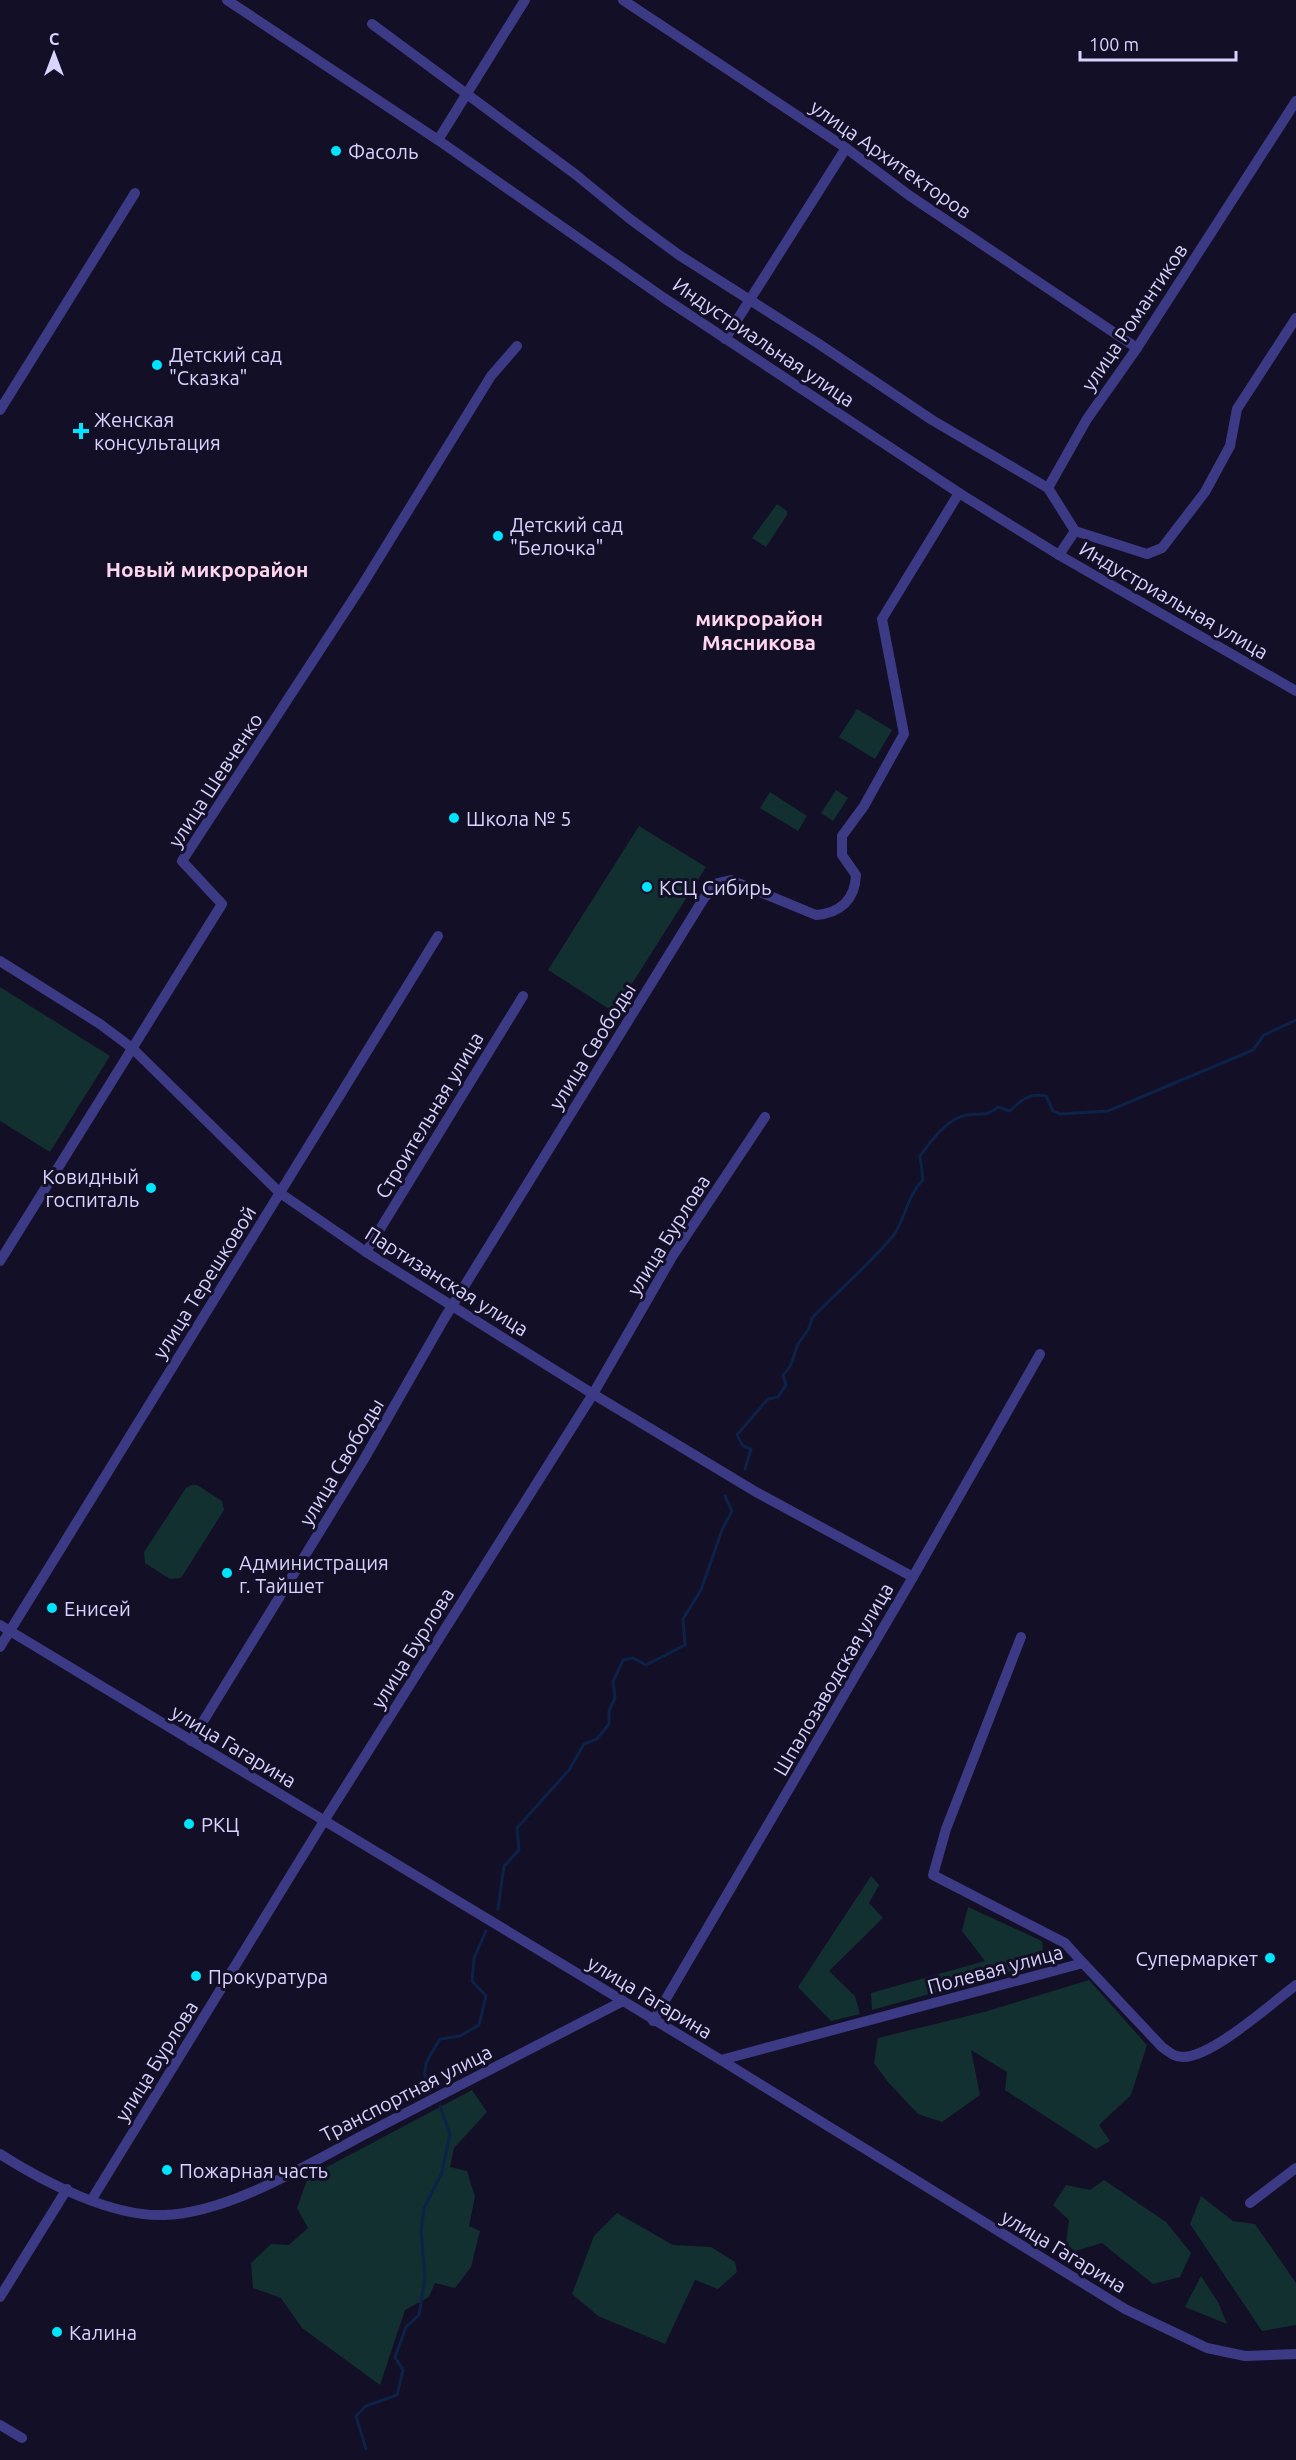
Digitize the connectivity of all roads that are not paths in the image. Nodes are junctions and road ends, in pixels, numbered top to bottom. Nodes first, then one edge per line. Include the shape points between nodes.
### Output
1 (227, 0) edge
2 (525, 0) edge
3 (623, 0) edge
4 (372, 24) dead end
5 (468, 94) junction
6 (1296, 101) edge
7 (438, 140) junction
8 (846, 148) junction
9 (135, 193) dead end
10 (751, 300) junction
11 (1296, 318) edge
12 (725, 339) junction
13 (517, 346) dead end
14 (1137, 348) junction
15 (0, 410) edge
16 (1048, 488) junction
17 (959, 493) junction
18 (1075, 531) junction
19 (1059, 555) junction
20 (1296, 691) edge
21 (438, 936) dead end
22 (0, 961) edge
23 (523, 996) dead end
24 (132, 1048) junction
25 (765, 1117) dead end
26 (280, 1193) junction
27 (366, 1252) junction
28 (0, 1261) edge
29 (452, 1306) junction
30 (1040, 1353) dead end
31 (593, 1394) junction
32 (914, 1577) junction
33 (0, 1625) edge
34 (10, 1631) junction
35 (1022, 1637) dead end
36 (0, 1647) edge
37 (191, 1741) junction
38 (324, 1821) junction
39 (1083, 1964) junction
40 (1296, 1985) edge
41 (622, 2001) junction
42 (653, 2021) junction
43 (721, 2060) junction
44 (0, 2154) edge
45 (1296, 2168) edge
46 (67, 2189) junction
47 (92, 2199) junction
48 (1250, 2203) dead end
49 (0, 2297) edge
50 (1296, 2354) edge
51 (0, 2425) edge
52 (22, 2438) dead end

1 - 7 street, Индустриальная улица
2 - 5 street
3 - 8 street, улица Архитекторов
4 - 5 street, Индустриальная улица
5 - 7 street
5 - 10 street, Индустриальная улица via 646,231
6 - 14 street, улица Романтиков
7 - 12 street, Индустриальная улица
8 - 10 street
8 - 14 street, улица Архитекторов via 910,196
9 - 15 street
10 - 12 street
10 - 16 street, Индустриальная улица via 932,420
11 - 18 street via 1237,409 1230,446 1205,492 1162,548 1147,554
12 - 17 street, Индустриальная улица
13 - 24 street, улица Шевченко via 491,376 362,587 182,861 222,904
14 - 16 street, улица Романтиков via 1087,419
16 - 18 street
17 - 19 street, Индустриальная улица
17 - 29 street, улица Свободы via 882,619 904,734 864,806 842,836 842,855 856,875 853,892 845,905 816,915 731,880 718,883 704,898
18 - 19 street
19 - 20 street, Индустриальная улица
21 - 26 street, улица Терешковой
22 - 24 street, Партизанская улица
23 - 27 street, Строительная улица
24 - 26 street, Партизанская улица
24 - 28 street, улица Шевченко
25 - 31 street, улица Бурлова via 672,1257
26 - 27 street, Партизанская улица
26 - 34 street, улица Терешковой
27 - 29 street, Партизанская улица
29 - 31 street, Партизанская улица
29 - 37 street, улица Свободы via 363,1461
30 - 32 street, Шпалозаводская улица
31 - 32 street, Партизанская улица via 756,1492
31 - 38 street, улица Бурлова
32 - 42 street, Шпалозаводская улица
33 - 34 street, улица Гагарина
34 - 36 street, улица Терешковой
34 - 37 street, улица Гагарина
35 - 39 street via 946,1828 933,1875 1065,1942
37 - 38 street, улица Гагарина
38 - 41 street, улица Гагарина
38 - 47 street, улица Бурлова
39 - 40 street, Полевая улица via 1162,2047 1181,2057 1204,2053
39 - 43 street, Полевая улица
41 - 42 street, улица Гагарина
41 - 47 street, Транспортная улица via 277,2180 204,2210 162,2215 122,2211
42 - 43 street, улица Гагарина
43 - 50 street, улица Гагарина via 1072,2278 1174,2334 1207,2348 1245,2356
44 - 46 street, Транспортная улица
45 - 48 street
46 - 47 street, Транспортная улица
46 - 49 street
51 - 52 street

